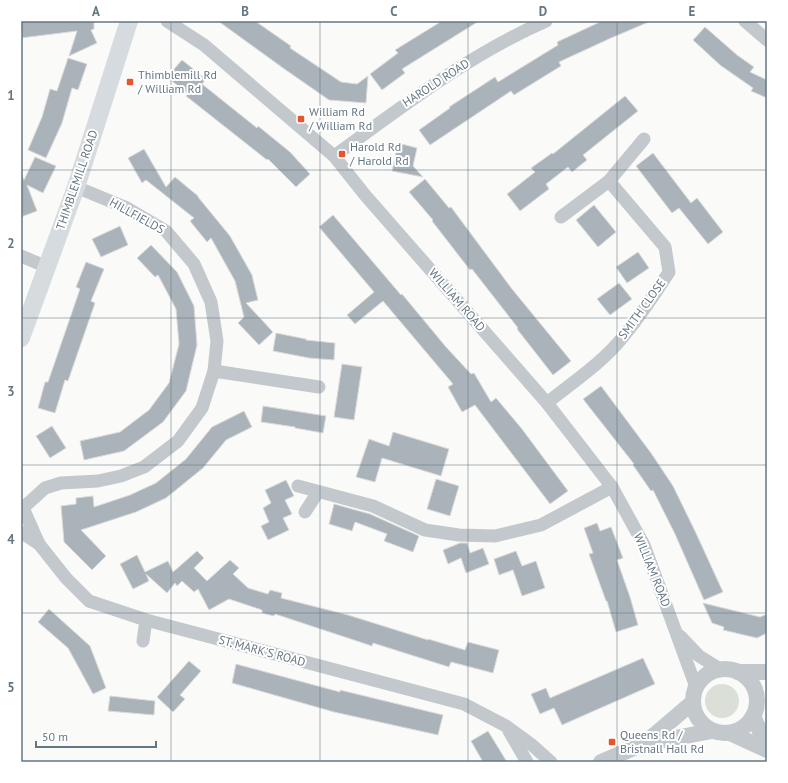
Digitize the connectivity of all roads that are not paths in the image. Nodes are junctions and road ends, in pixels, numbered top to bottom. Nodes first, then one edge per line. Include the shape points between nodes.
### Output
1 (129, 21) edge
2 (167, 21) edge
3 (546, 21) edge
4 (745, 21) edge
5 (767, 40) edge
6 (644, 139) dead end
7 (334, 156) junction
8 (609, 180) junction
9 (76, 187) junction
10 (561, 217) dead end
11 (21, 256) edge
12 (47, 267) junction
13 (21, 338) edge
14 (214, 371) junction
15 (319, 387) dead end
16 (547, 403) junction
17 (298, 486) dead end
18 (612, 487) junction
19 (318, 492) junction
20 (22, 509) edge
21 (305, 512) dead end
22 (21, 532) edge
23 (39, 544) junction
24 (146, 620) junction
25 (677, 633) junction
26 (143, 641) dead end
27 (720, 669) junction
28 (738, 672) junction
29 (767, 672) edge
30 (767, 689) edge
31 (694, 694) junction
32 (755, 709) junction
33 (506, 726) junction
34 (712, 730) junction
35 (730, 733) junction
36 (643, 744) junction
37 (767, 747) edge
38 (767, 750) edge
39 (527, 762) edge
40 (551, 762) edge
41 (601, 762) edge

1 - 9 main road, THIMBLEMILL ROAD
2 - 7 street, WILLIAM ROAD via 204,45
3 - 7 street, HAROLD ROAD via 484,52 392,112
4 - 5 street
6 - 8 street
7 - 16 street, WILLIAM ROAD
8 - 10 street
8 - 16 street, SMITH CLOSE via 665,247 669,272 623,338
9 - 12 main road, THIMBLEMILL ROAD
9 - 14 street, HILLFIELDS via 127,208 166,231 194,264 211,302 216,341
11 - 12 street
12 - 13 main road, THIMBLEMILL ROAD
14 - 15 street
14 - 20 street, HILLFIELDS via 202,408 178,441 144,467 98,481 61,483 45,488
16 - 18 street, WILLIAM ROAD
17 - 19 street
18 - 19 street via 541,525 495,536 459,535 425,530 373,506
18 - 25 street, WILLIAM ROAD via 644,545
19 - 21 street
20 - 23 street, ST. MARK'S ROAD
22 - 23 street, ST. MARK'S ROAD
23 - 24 street, ST. MARK'S ROAD via 66,578 89,601
24 - 26 street
24 - 33 street, ST. MARK'S ROAD via 464,704
25 - 27 street, WILLIAM ROAD via 699,656
25 - 31 street, WILLIAM ROAD
27 - 28 street
27 - 31 street via 707,674
28 - 29 street
28 - 32 street via 752,684 756,694
30 - 32 street
31 - 34 street via 696,716
31 - 36 street
32 - 35 street via 743,727
32 - 37 street
33 - 39 street
33 - 40 street, ST. MARK'S ROAD
34 - 35 street
34 - 36 street
35 - 38 street
36 - 41 street

